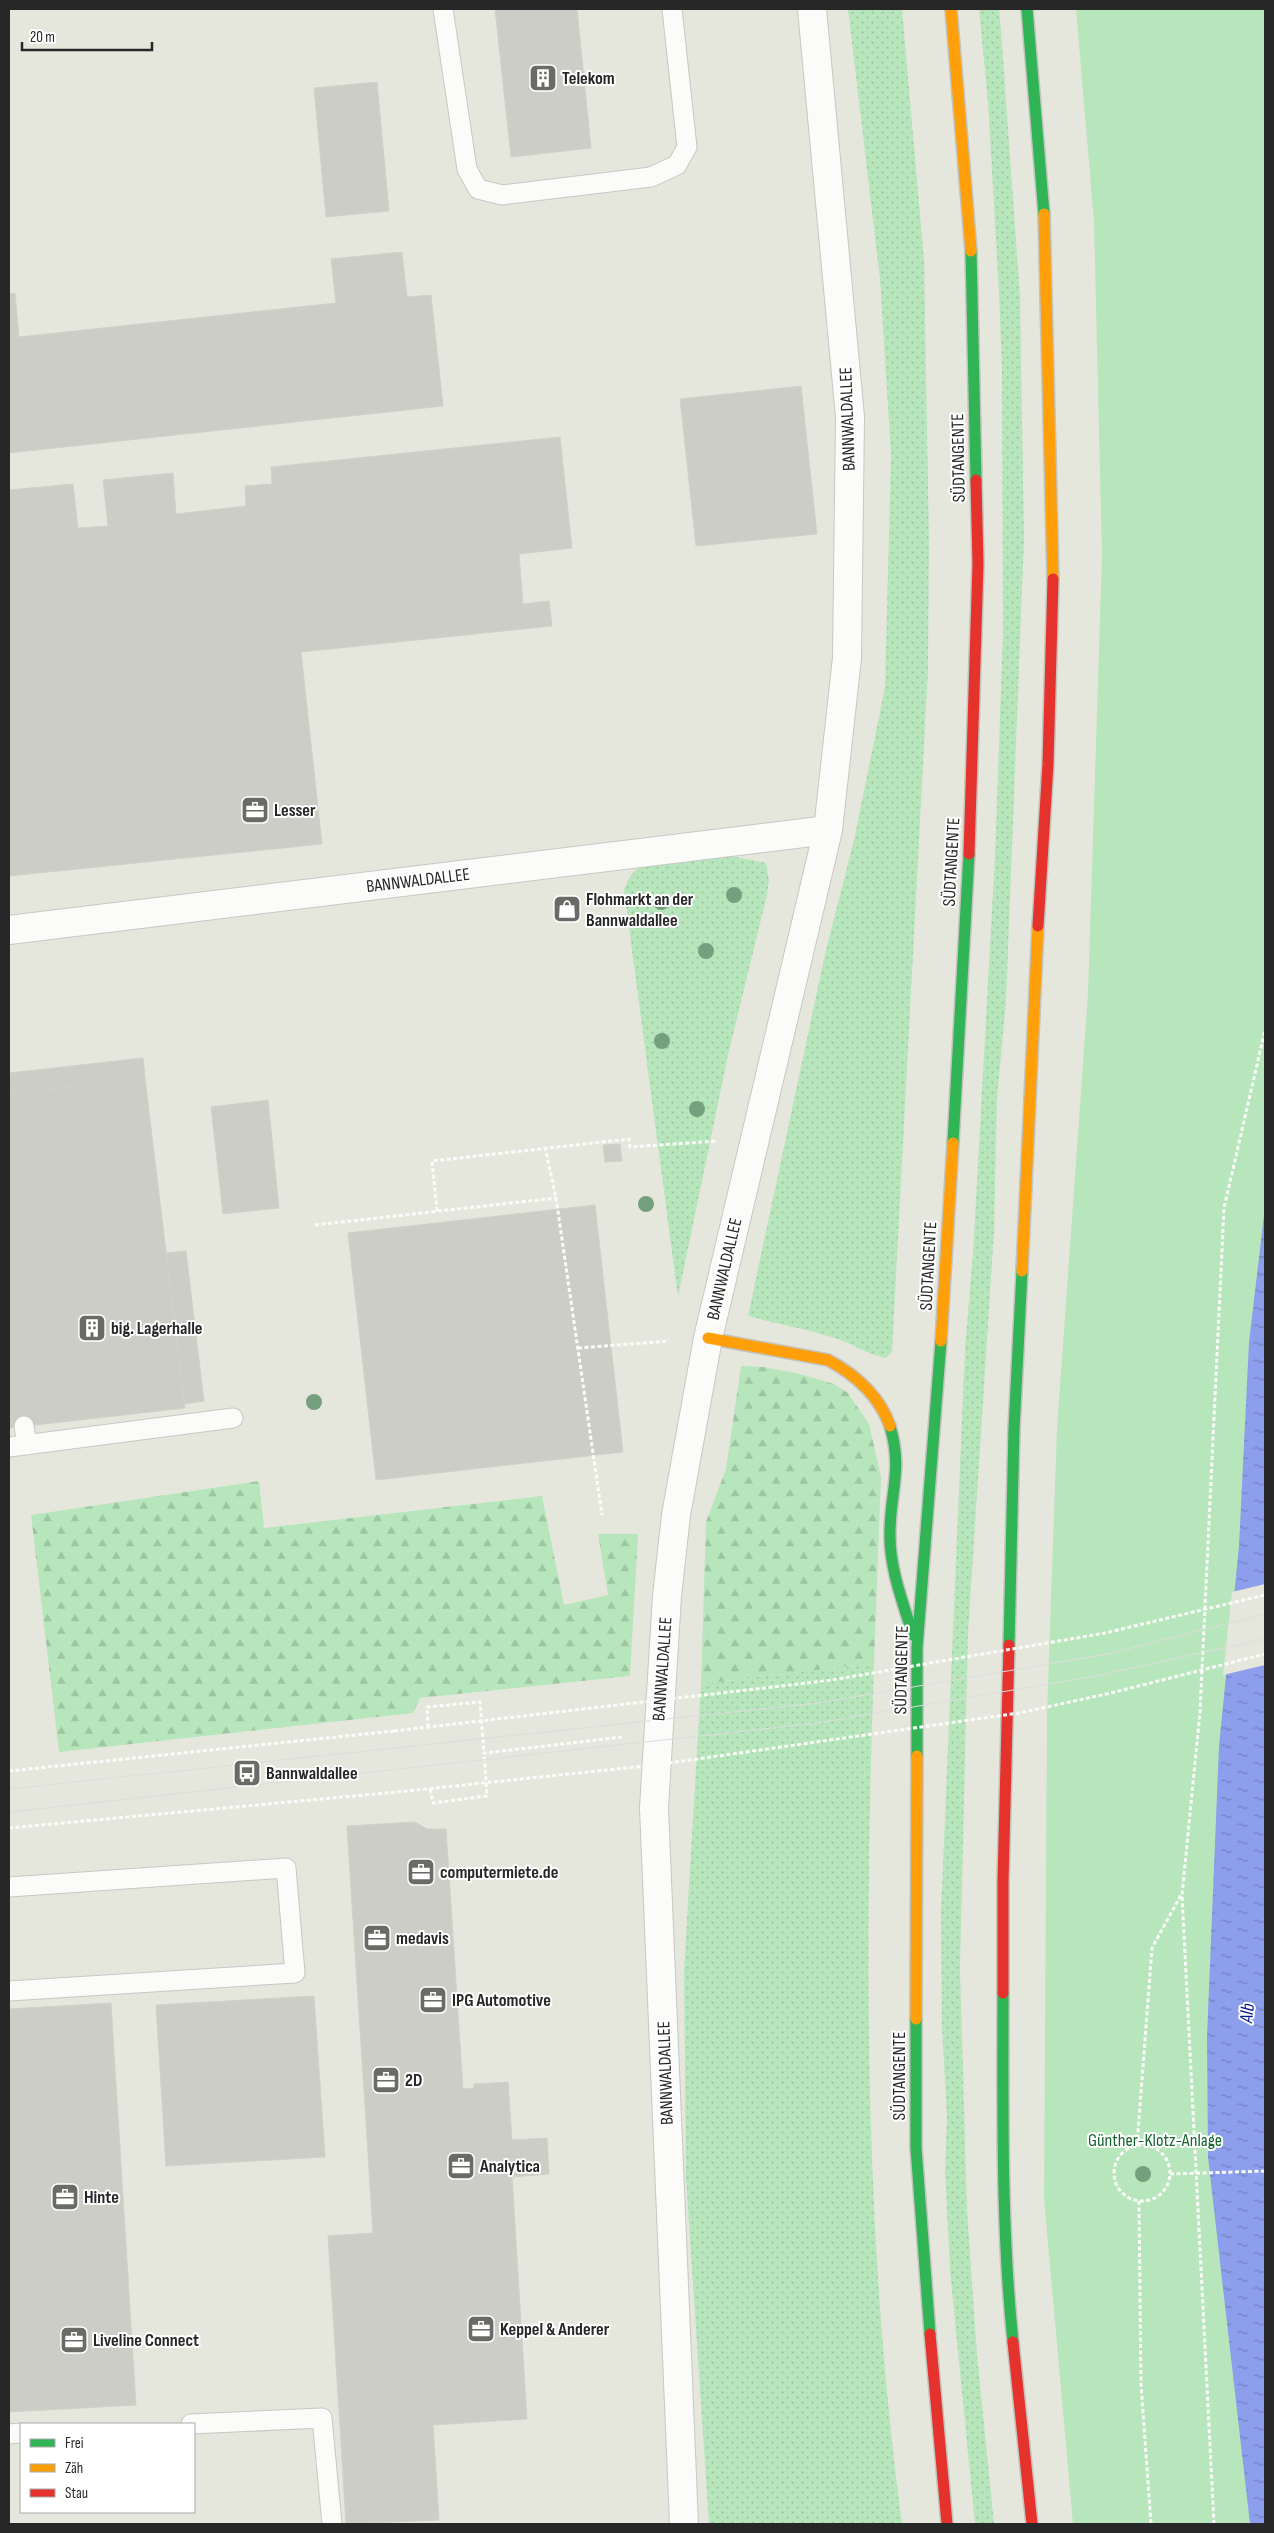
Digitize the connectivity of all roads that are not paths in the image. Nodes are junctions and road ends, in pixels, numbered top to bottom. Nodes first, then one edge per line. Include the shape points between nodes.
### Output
1 (443, 9) edge
2 (672, 9) edge
3 (812, 9) edge
4 (952, 9) edge
5 (1027, 9) edge
6 (828, 830) junction
7 (9, 930) edge
8 (708, 1338) junction
9 (233, 1418) dead end
10 (24, 1426) dead end
11 (18, 1446) edge
12 (917, 1648) junction
13 (9, 1887) edge
14 (9, 1991) edge
15 (195, 2424) edge
16 (332, 2524) edge
17 (684, 2524) edge
18 (947, 2524) edge
19 (1032, 2524) edge

1 - 2 lane via 467,169 478,190 502,196 651,177 677,165 687,146
3 - 6 street, BANNWALDALLEE via 850,417 847,658
4 - 12 highway, SÜDTANGENTE via 970,230 978,564 962,982 937,1411
5 - 19 highway via 1045,224 1054,549 1048,764 1034,984 1014,1429 1003,1882 1003,2097 1009,2300
6 - 7 street, BANNWALDALLEE
6 - 8 street, BANNWALDALLEE
8 - 12 highway via 828,1360 858,1378 879,1403 888,1418 896,1454 890,1541
8 - 17 street, BANNWALDALLEE via 676,1515 667,1596 654,1808
9 - 11 lane
10 - 11 lane
12 - 18 highway, SÜDTANGENTE via 916,2148
13 - 14 lane via 286,1868 295,1973
15 - 16 lane via 322,2418

